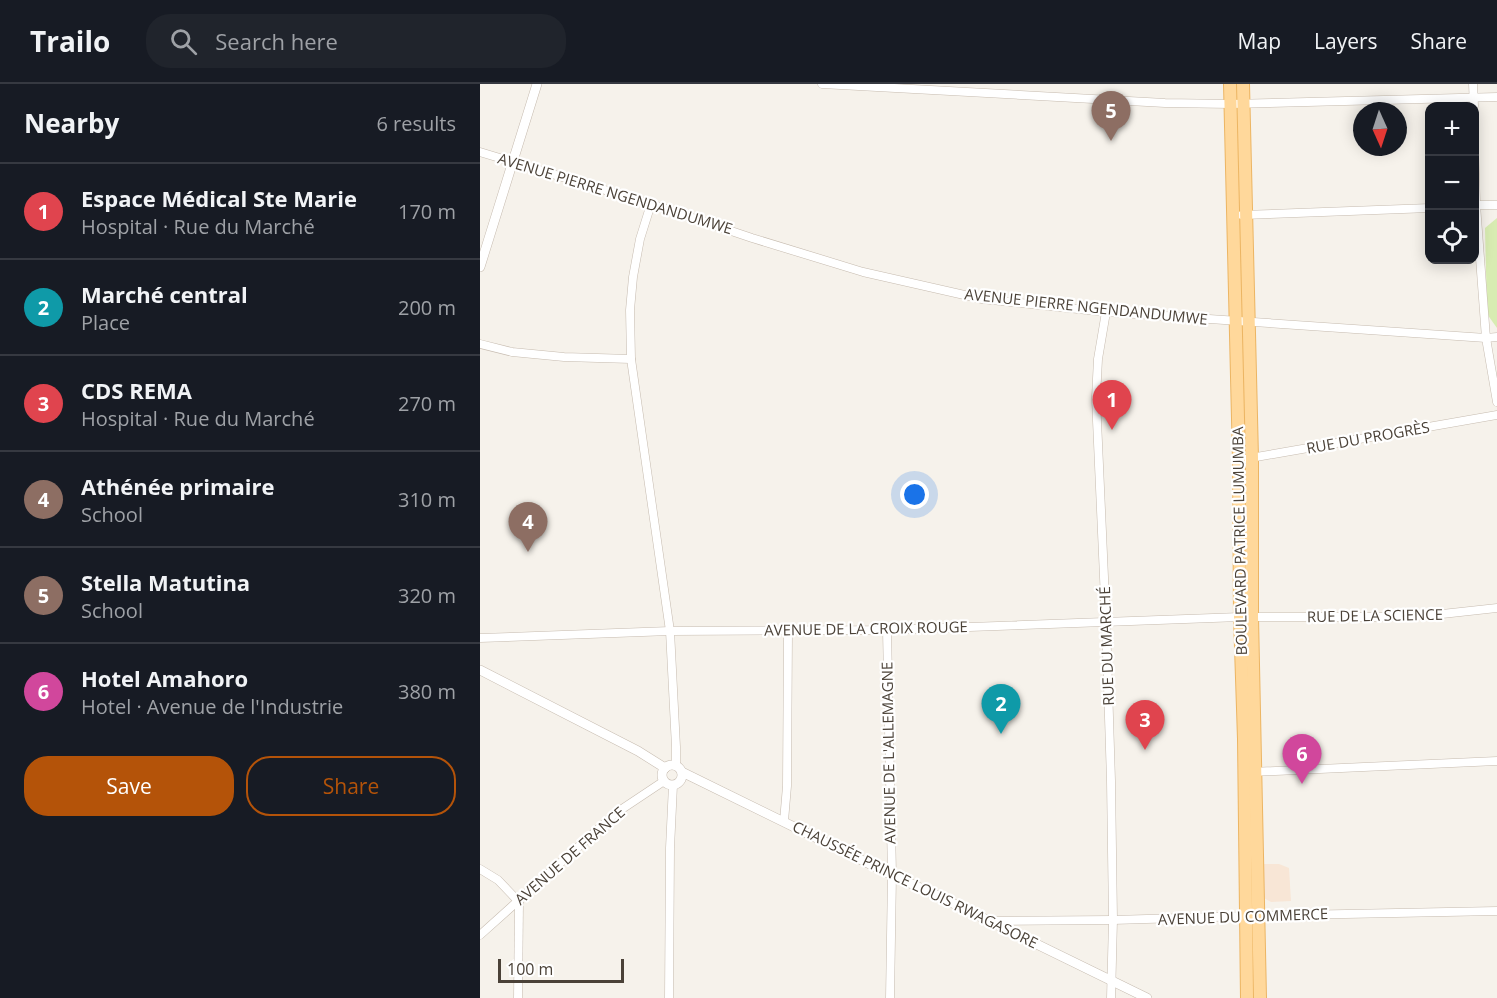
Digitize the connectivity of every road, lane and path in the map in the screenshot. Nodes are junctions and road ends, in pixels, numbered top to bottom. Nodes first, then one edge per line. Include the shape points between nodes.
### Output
1 (537, 84) edge
2 (822, 84) edge
3 (1230, 84) edge
4 (1242, 84) edge
5 (1473, 84) edge
6 (1473, 97) junction
7 (1497, 97) edge
8 (1474, 102) edge
9 (1237, 104) junction
10 (480, 152) edge
11 (512, 163) junction
12 (651, 204) junction
13 (1479, 205) edge
14 (1497, 205) edge
15 (1425, 208) edge
16 (1475, 210) edge
17 (1240, 215) junction
18 (480, 267) edge
19 (1106, 312) junction
20 (1235, 321) junction
21 (1249, 322) junction
22 (1497, 337) edge
23 (1486, 338) junction
24 (480, 344) edge
25 (631, 359) junction
26 (1497, 402) edge
27 (1497, 416) edge
28 (1246, 459) junction
29 (1497, 608) edge
30 (1246, 617) junction
31 (1106, 621) junction
32 (886, 630) junction
33 (670, 631) junction
34 (788, 631) junction
35 (480, 639) edge
36 (480, 670) edge
37 (1497, 761) edge
38 (664, 768) junction
39 (679, 769) junction
40 (1250, 772) junction
41 (669, 783) junction
42 (784, 821) junction
43 (480, 870) edge
44 (892, 875) junction
45 (519, 902) junction
46 (1497, 911) edge
47 (1253, 916) junction
48 (990, 921) junction
49 (1113, 921) junction
50 (480, 936) edge
51 (1112, 981) junction
52 (518, 998) edge
53 (669, 998) edge
54 (890, 998) edge
55 (1111, 998) edge
56 (1147, 998) edge
57 (1247, 998) edge
58 (1260, 998) edge

1 - 11 street
2 - 9 street
3 - 9 main road, BOULEVARD PATRICE LUMUMBA
4 - 9 main road, BOULEVARD PATRICE LUMUMBA
5 - 6 street
6 - 7 street
6 - 8 street
6 - 9 street
9 - 17 main road, BOULEVARD PATRICE LUMUMBA
10 - 11 street, AVENUE PIERRE NGENDANDUMWE
11 - 12 street, AVENUE PIERRE NGENDANDUMWE
11 - 18 street
12 - 19 street, AVENUE PIERRE NGENDANDUMWE via 878,276 982,299
12 - 25 street via 633,277
13 - 14 street
15 - 17 street
16 - 23 street
17 - 20 main road, BOULEVARD PATRICE LUMUMBA
17 - 21 main road, BOULEVARD PATRICE LUMUMBA
19 - 20 street, AVENUE PIERRE NGENDANDUMWE
19 - 31 street, RUE DU MARCHÉ via 1096,398
20 - 21 street, AVENUE PIERRE NGENDANDUMWE
20 - 28 main road, BOULEVARD PATRICE LUMUMBA
21 - 23 street, AVENUE PIERRE NGENDANDUMWE
21 - 28 main road, BOULEVARD PATRICE LUMUMBA
22 - 23 street, AVENUE PIERRE NGENDANDUMWE
23 - 26 street
24 - 25 street via 512,352
25 - 33 street
27 - 28 street, RUE DU PROGRÈS
28 - 30 main road, BOULEVARD PATRICE LUMUMBA
29 - 30 street, RUE DE LA SCIENCE via 1433,615
30 - 31 street, AVENUE DE LA CROIX ROUGE
30 - 40 main road, BOULEVARD PATRICE LUMUMBA
31 - 32 street, AVENUE DE LA CROIX ROUGE
31 - 49 street, RUE DU MARCHÉ
32 - 34 street, AVENUE DE LA CROIX ROUGE
32 - 44 street, AVENUE DE L'ALLEMAGNE
33 - 34 street, AVENUE DE LA CROIX ROUGE
33 - 35 street, AVENUE DE LA CROIX ROUGE
33 - 39 street
34 - 42 street
36 - 38 street
37 - 40 street
38 - 39 street via 668,765
38 - 41 street via 662,775
39 - 41 street via 680,782
39 - 42 street, CHAUSSÉE PRINCE LOUIS RWAGASORE
40 - 47 main road, BOULEVARD PATRICE LUMUMBA
41 - 45 street, AVENUE DE FRANCE via 616,813
41 - 53 street
42 - 44 street, CHAUSSÉE PRINCE LOUIS RWAGASORE
43 - 45 street via 498,880
44 - 48 street, CHAUSSÉE PRINCE LOUIS RWAGASORE
44 - 54 street, AVENUE DE L'ALLEMAGNE
45 - 50 street, AVENUE DE FRANCE
45 - 52 street
46 - 47 street, AVENUE DU COMMERCE
47 - 49 street, AVENUE DU COMMERCE
47 - 57 main road, BOULEVARD PATRICE LUMUMBA
47 - 58 main road, BOULEVARD PATRICE LUMUMBA
48 - 49 street, AVENUE DU COMMERCE
48 - 51 street, CHAUSSÉE PRINCE LOUIS RWAGASORE
49 - 51 street, RUE DU MARCHÉ
51 - 55 street, RUE DU MARCHÉ
51 - 56 street, CHAUSSÉE PRINCE LOUIS RWAGASORE

